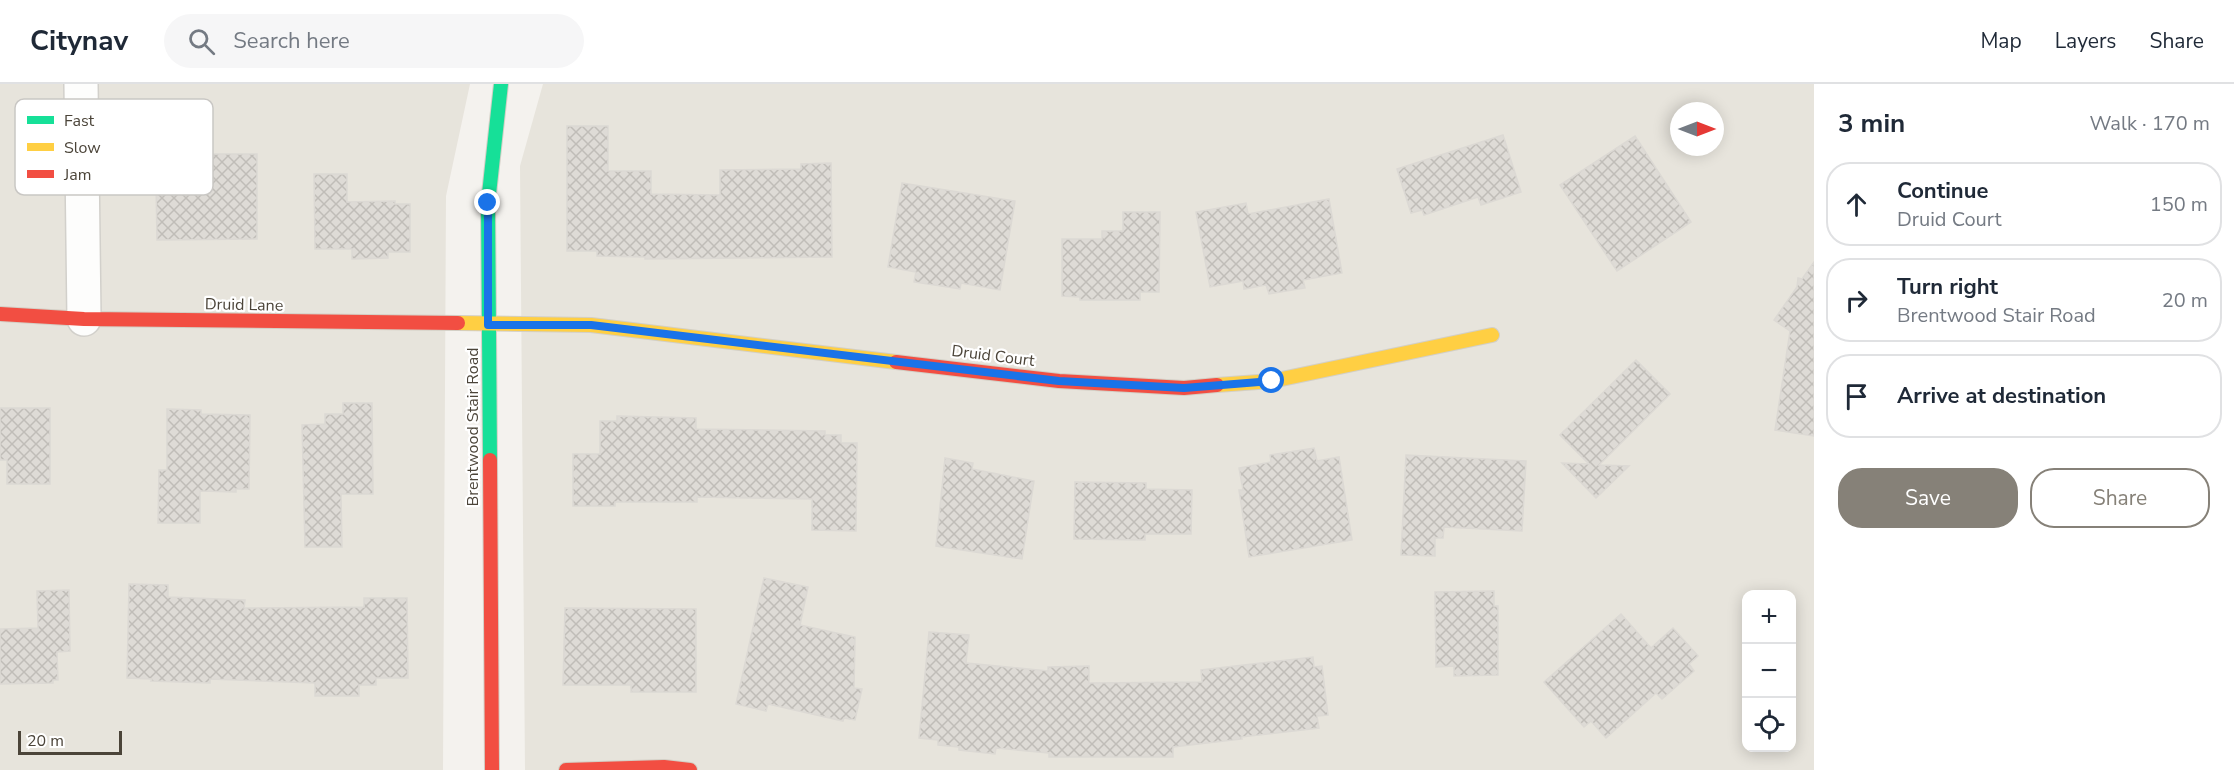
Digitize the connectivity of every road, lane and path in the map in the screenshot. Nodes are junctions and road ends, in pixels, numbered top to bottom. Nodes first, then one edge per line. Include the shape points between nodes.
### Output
1 (81, 84) edge
2 (501, 84) edge
3 (81, 99) edge
4 (82, 195) edge
5 (0, 314) edge
6 (84, 319) junction
7 (488, 325) junction
8 (1492, 334) dead end
9 (492, 770) edge
10 (566, 770) edge
11 (690, 770) edge

1 - 3 street
2 - 7 street, Brentwood Stair Road via 488,203
4 - 6 street
5 - 6 street, Druid Lane
6 - 7 street, Druid Lane
7 - 8 street, Druid Court via 591,325 1059,381 1184,388 1272,381
7 - 9 street, Brentwood Stair Road
10 - 11 street

